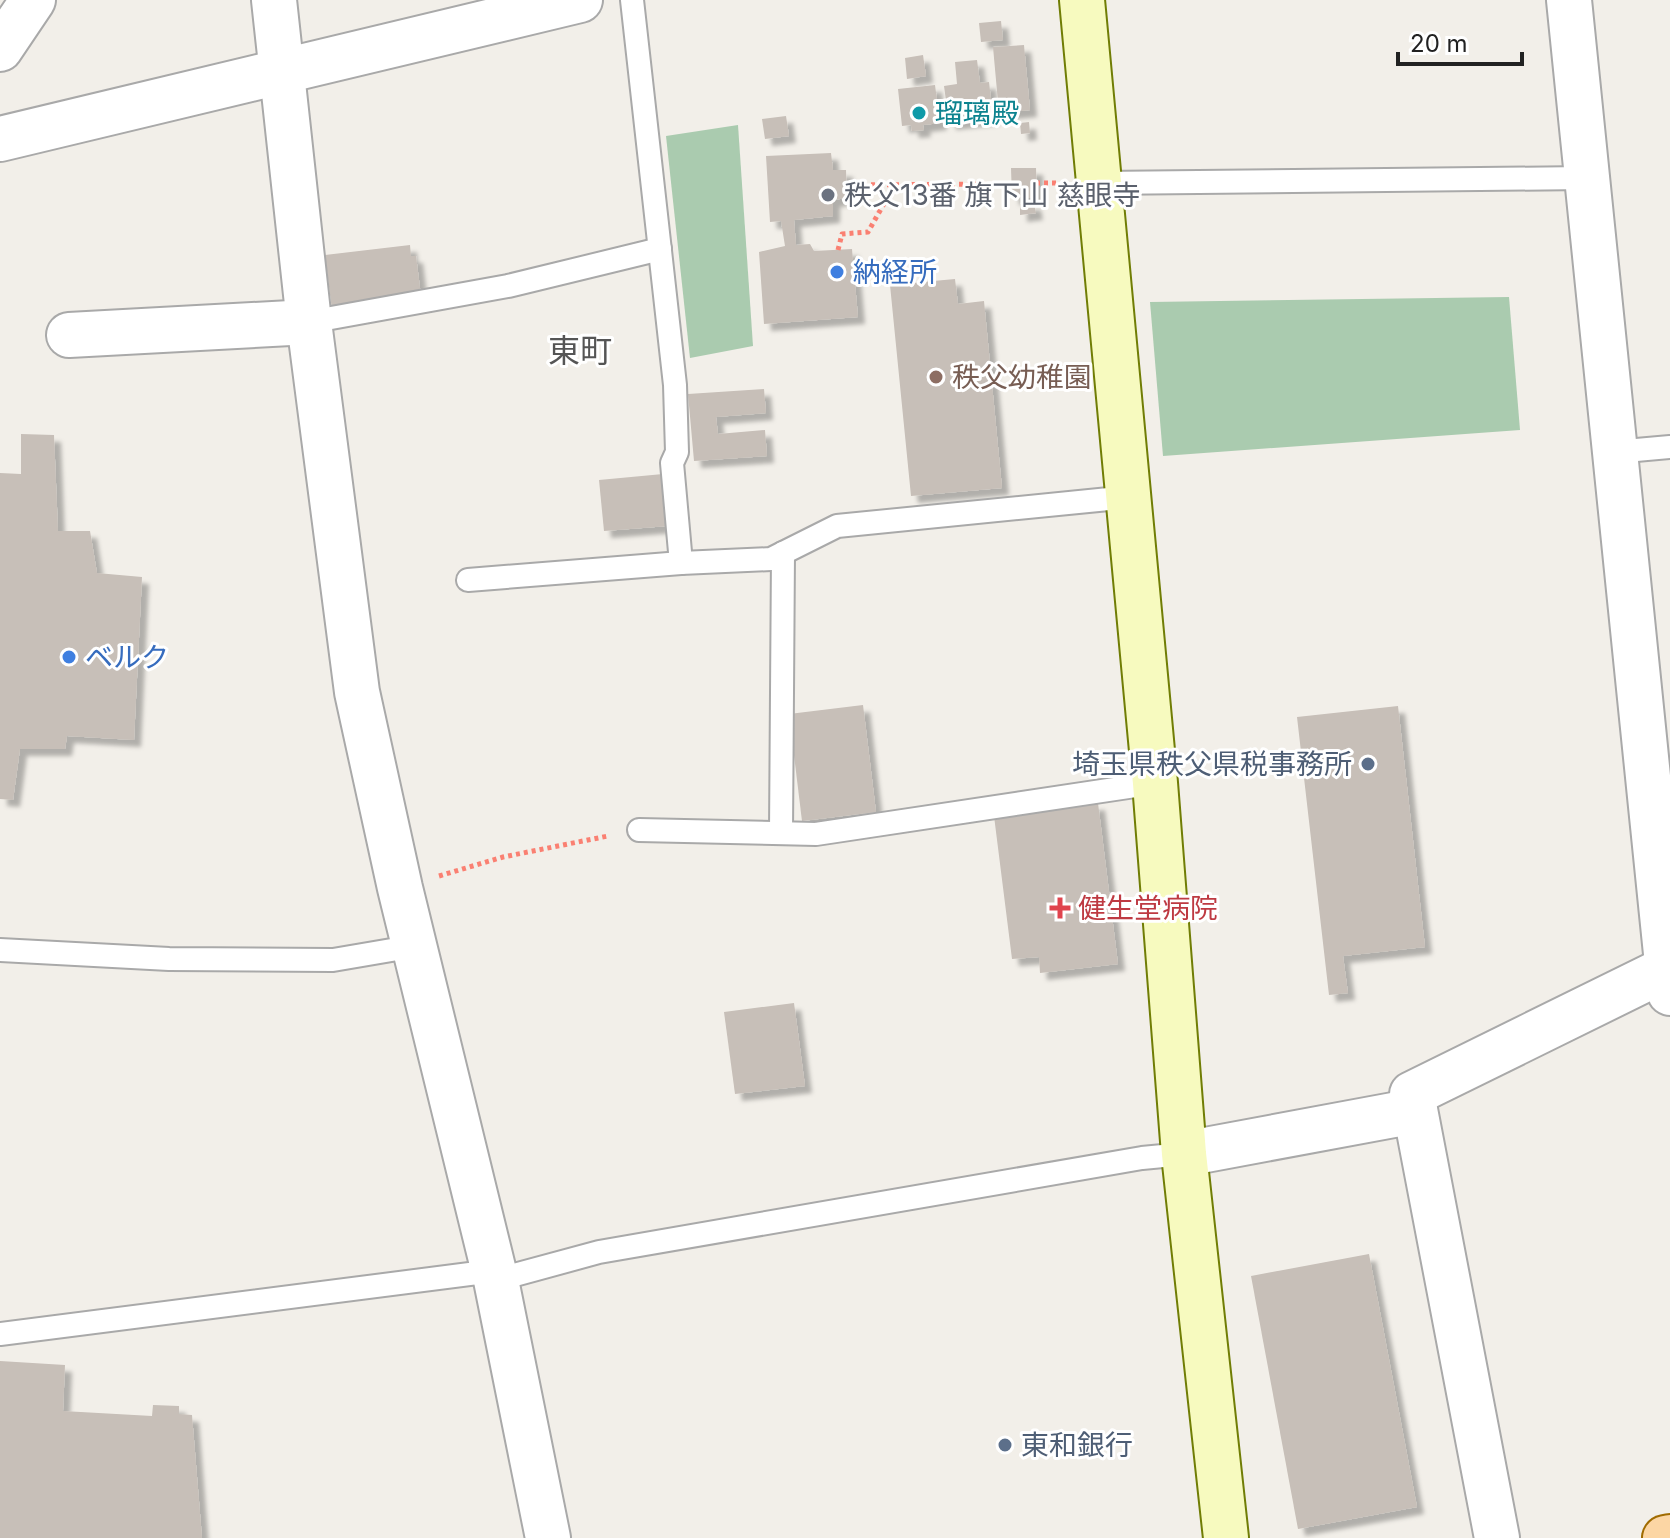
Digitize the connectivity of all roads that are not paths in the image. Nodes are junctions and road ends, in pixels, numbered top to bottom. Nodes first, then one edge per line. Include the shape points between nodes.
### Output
1 (33, 0) edge
2 (274, 0) edge
3 (580, 0) edge
4 (632, 0) edge
5 (1082, 0) edge
6 (1569, 0) edge
7 (0, 49) edge
8 (282, 74) junction
9 (0, 139) edge
10 (1586, 178) junction
11 (1100, 183) junction
12 (660, 249) junction
13 (309, 322) junction
14 (69, 335) dead end
15 (1670, 447) edge
16 (1614, 452) junction
17 (1129, 497) junction
18 (783, 553) junction
19 (681, 563) junction
20 (468, 580) dead end
21 (1155, 783) junction
22 (639, 830) road end
23 (781, 833) junction
24 (415, 946) junction
25 (0, 950) edge
26 (1669, 973) edge
27 (1415, 1111) junction
28 (1184, 1154) junction
29 (495, 1276) junction
30 (0, 1334) edge
31 (548, 1538) edge
32 (1226, 1538) edge
33 (1497, 1538) edge

1 - 7 street
2 - 8 street
3 - 8 street
4 - 12 lane
5 - 11 street
6 - 10 street
8 - 9 street
8 - 13 street
10 - 11 lane
10 - 16 street
11 - 17 street
12 - 13 lane via 508,286
12 - 19 lane via 675,385 677,452 672,463
13 - 14 street
13 - 24 street via 357,692
15 - 16 lane
16 - 26 street
17 - 18 lane via 837,526
17 - 21 street
18 - 19 lane via 771,559
18 - 23 lane
19 - 20 lane
21 - 23 lane via 816,834
21 - 28 street
22 - 23 lane
24 - 25 lane via 333,960
24 - 29 street
26 - 27 street via 1412,1094
27 - 28 street
27 - 33 street
28 - 29 lane via 599,1252
28 - 32 street
29 - 30 lane
29 - 31 street

